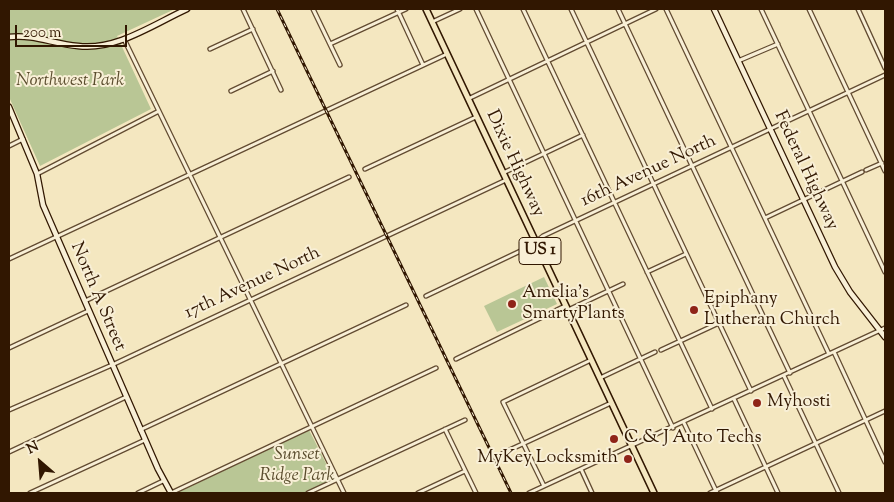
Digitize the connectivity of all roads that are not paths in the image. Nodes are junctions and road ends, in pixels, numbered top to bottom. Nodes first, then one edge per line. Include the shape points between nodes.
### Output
1 (187, 9) edge
2 (243, 9) edge
3 (313, 9) edge
4 (406, 9) edge
5 (426, 9) edge
6 (460, 9) edge
7 (476, 9) edge
8 (523, 9) edge
9 (571, 9) edge
10 (618, 9) edge
11 (656, 9) edge
12 (666, 9) edge
13 (714, 9) edge
14 (761, 9) edge
15 (809, 9) edge
16 (858, 9) edge
17 (398, 10) edge
18 (455, 10) edge
19 (432, 22) junction
20 (625, 23) junction
21 (253, 29) junction
22 (9, 37) edge
23 (123, 38) junction
24 (586, 41) junction
25 (330, 44) junction
26 (778, 44) junction
27 (210, 49) dead end
28 (448, 54) junction
29 (547, 60) junction
30 (738, 61) junction
31 (340, 65) dead end
32 (423, 65) junction
33 (885, 68) edge
34 (272, 71) junction
35 (885, 75) edge
36 (508, 79) junction
37 (281, 90) dead end
38 (231, 91) dead end
39 (848, 93) junction
40 (468, 99) junction
41 (9, 107) edge
42 (159, 111) junction
43 (810, 111) junction
44 (477, 117) junction
45 (771, 130) junction
46 (583, 135) junction
47 (23, 139) junction
48 (9, 146) edge
49 (732, 148) junction
50 (544, 153) junction
51 (882, 163) junction
52 (693, 166) junction
53 (365, 170) dead end
54 (885, 171) edge
55 (503, 173) junction
56 (37, 174) junction
57 (189, 175) junction
58 (349, 177) dead end
59 (507, 180) junction
60 (842, 180) junction
61 (654, 185) junction
62 (803, 198) junction
63 (615, 203) junction
64 (764, 218) junction
65 (576, 221) junction
66 (56, 237) junction
67 (220, 238) junction
68 (536, 242) junction
69 (686, 254) junction
70 (9, 259) edge
71 (647, 272) junction
72 (885, 272) edge
73 (623, 284) dead end
74 (608, 291) junction
75 (426, 296) dead end
76 (84, 301) junction
77 (250, 301) junction
78 (406, 305) dead end
79 (567, 308) junction
80 (88, 311) junction
81 (719, 323) junction
82 (883, 329) edge
83 (885, 337) edge
84 (680, 341) junction
85 (9, 348) edge
86 (661, 350) dead end
87 (655, 352) dead end
88 (834, 352) junction
89 (829, 354) junction
90 (456, 358) dead end
91 (641, 359) junction
92 (591, 360) junction
93 (280, 364) junction
94 (112, 366) junction
95 (436, 368) dead end
96 (790, 373) junction
97 (784, 376) junction
98 (600, 378) junction
99 (751, 391) junction
100 (126, 396) junction
101 (734, 399) junction
102 (611, 402) junction
103 (712, 409) junction
104 (9, 410) edge
105 (885, 411) edge
106 (465, 420) dead end
107 (866, 420) junction
108 (684, 422) junction
109 (311, 427) junction
110 (673, 428) junction
111 (445, 429) junction
112 (140, 430) junction
113 (145, 440) junction
114 (523, 444) junction
115 (816, 444) junction
116 (632, 447) junction
117 (9, 452) edge
118 (503, 453) dead end
119 (885, 462) edge
120 (766, 467) junction
121 (581, 469) junction
122 (465, 471) junction
123 (336, 480) junction
124 (163, 481) junction
125 (544, 486) junction
126 (716, 492) edge
127 (30, 493) edge
128 (138, 493) edge
129 (171, 493) edge
130 (308, 493) edge
131 (344, 493) edge
132 (418, 493) edge
133 (476, 493) edge
134 (530, 493) edge
135 (592, 493) edge
136 (654, 493) edge
137 (710, 493) edge
138 (778, 493) edge
139 (839, 493) edge

1 - 23 street
2 - 21 street
3 - 25 street
4 - 17 street
5 - 19 main road, Dixie Highway / US 1
6 - 18 street
7 - 36 street
8 - 29 street
9 - 24 street
10 - 20 street
11 - 20 street
12 - 49 street
13 - 30 street, Federal Highway
14 - 26 street
15 - 39 street
16 - 33 street
17 - 25 street
17 - 32 street
18 - 19 street
19 - 28 main road, Dixie Highway / US 1
20 - 24 street
20 - 52 street
21 - 27 street
21 - 34 street
22 - 23 street via 32,36 88,47
23 - 42 street
24 - 29 street
24 - 61 street
25 - 31 street
26 - 30 street
26 - 43 street
28 - 32 street
28 - 40 main road, Dixie Highway / US 1
29 - 36 street
29 - 46 street
30 - 45 street, Federal Highway
32 - 57 street
34 - 37 street
34 - 38 street
35 - 39 street, 16th Avenue North
36 - 40 street
36 - 50 street
39 - 43 street, 16th Avenue North
39 - 51 street
40 - 44 main road, Dixie Highway / US 1
41 - 47 street, North A Street
42 - 56 street
42 - 57 street
43 - 45 street, 16th Avenue North
43 - 60 street
44 - 53 street
44 - 55 main road, Dixie Highway / US 1
45 - 49 street, 16th Avenue North
45 - 62 street, Federal Highway
46 - 50 street
46 - 63 street
47 - 48 street
47 - 56 street, North A Street
49 - 52 street, 16th Avenue North
49 - 64 street
50 - 55 street
50 - 65 street
51 - 54 street
51 - 60 street
52 - 61 street, 16th Avenue North
52 - 96 street
55 - 59 main road, Dixie Highway / US 1
56 - 66 street, North A Street via 42,205
57 - 66 street
57 - 67 street
58 - 67 street
59 - 68 main road, Dixie Highway / US 1
59 - 77 street, 17th Avenue North
60 - 62 street
60 - 72 street
61 - 63 street, 16th Avenue North
61 - 69 street
62 - 64 street
62 - 82 street, Federal Highway via 833,268
63 - 65 street, 16th Avenue North
63 - 71 street
64 - 89 street
65 - 68 street, 16th Avenue North
65 - 74 street
66 - 70 street
66 - 76 street, North A Street
67 - 76 street
67 - 77 street
68 - 75 street, 16th Avenue North
68 - 79 main road, Dixie Highway / US 1
69 - 71 street
69 - 81 street
71 - 84 street
73 - 74 street
74 - 79 street
74 - 91 street
76 - 80 street, North A Street
77 - 93 street
77 - 94 street, 17th Avenue North
78 - 93 street
79 - 90 street
79 - 92 main road, Dixie Highway / US 1
80 - 85 street
80 - 94 street, North A Street
81 - 84 street
81 - 99 street
82 - 83 street, Federal Highway
82 - 88 street
84 - 86 street
84 - 103 street
87 - 91 street
88 - 89 street
88 - 107 street
89 - 96 street
91 - 98 street
91 - 110 street
92 - 98 main road, Dixie Highway / US 1
92 - 114 street via 503,402
93 - 109 street
93 - 112 street
94 - 100 street, North A Street
94 - 104 street, 17th Avenue North
95 - 109 street
96 - 97 street
97 - 99 street
97 - 115 street
98 - 102 main road, Dixie Highway / US 1
99 - 101 street
100 - 112 street, North A Street
100 - 117 street
101 - 103 street
101 - 120 street
102 - 114 street
102 - 116 main road, Dixie Highway / US 1
103 - 108 street
105 - 107 street
106 - 111 street
107 - 115 street
107 - 119 street
108 - 110 street
108 - 126 street
109 - 123 street
109 - 129 street
110 - 116 street
111 - 122 street
111 - 123 street
112 - 113 street, North A Street
113 - 124 street, North A Street
113 - 127 street
114 - 118 street
114 - 125 street
115 - 120 street
115 - 139 street
116 - 121 street
116 - 136 main road, Dixie Highway / US 1
120 - 126 street
120 - 138 street
121 - 125 street
121 - 135 street
122 - 132 street
122 - 133 street
123 - 130 street
123 - 131 street
124 - 128 street
124 - 129 street, North A Street
125 - 134 street
126 - 137 street

